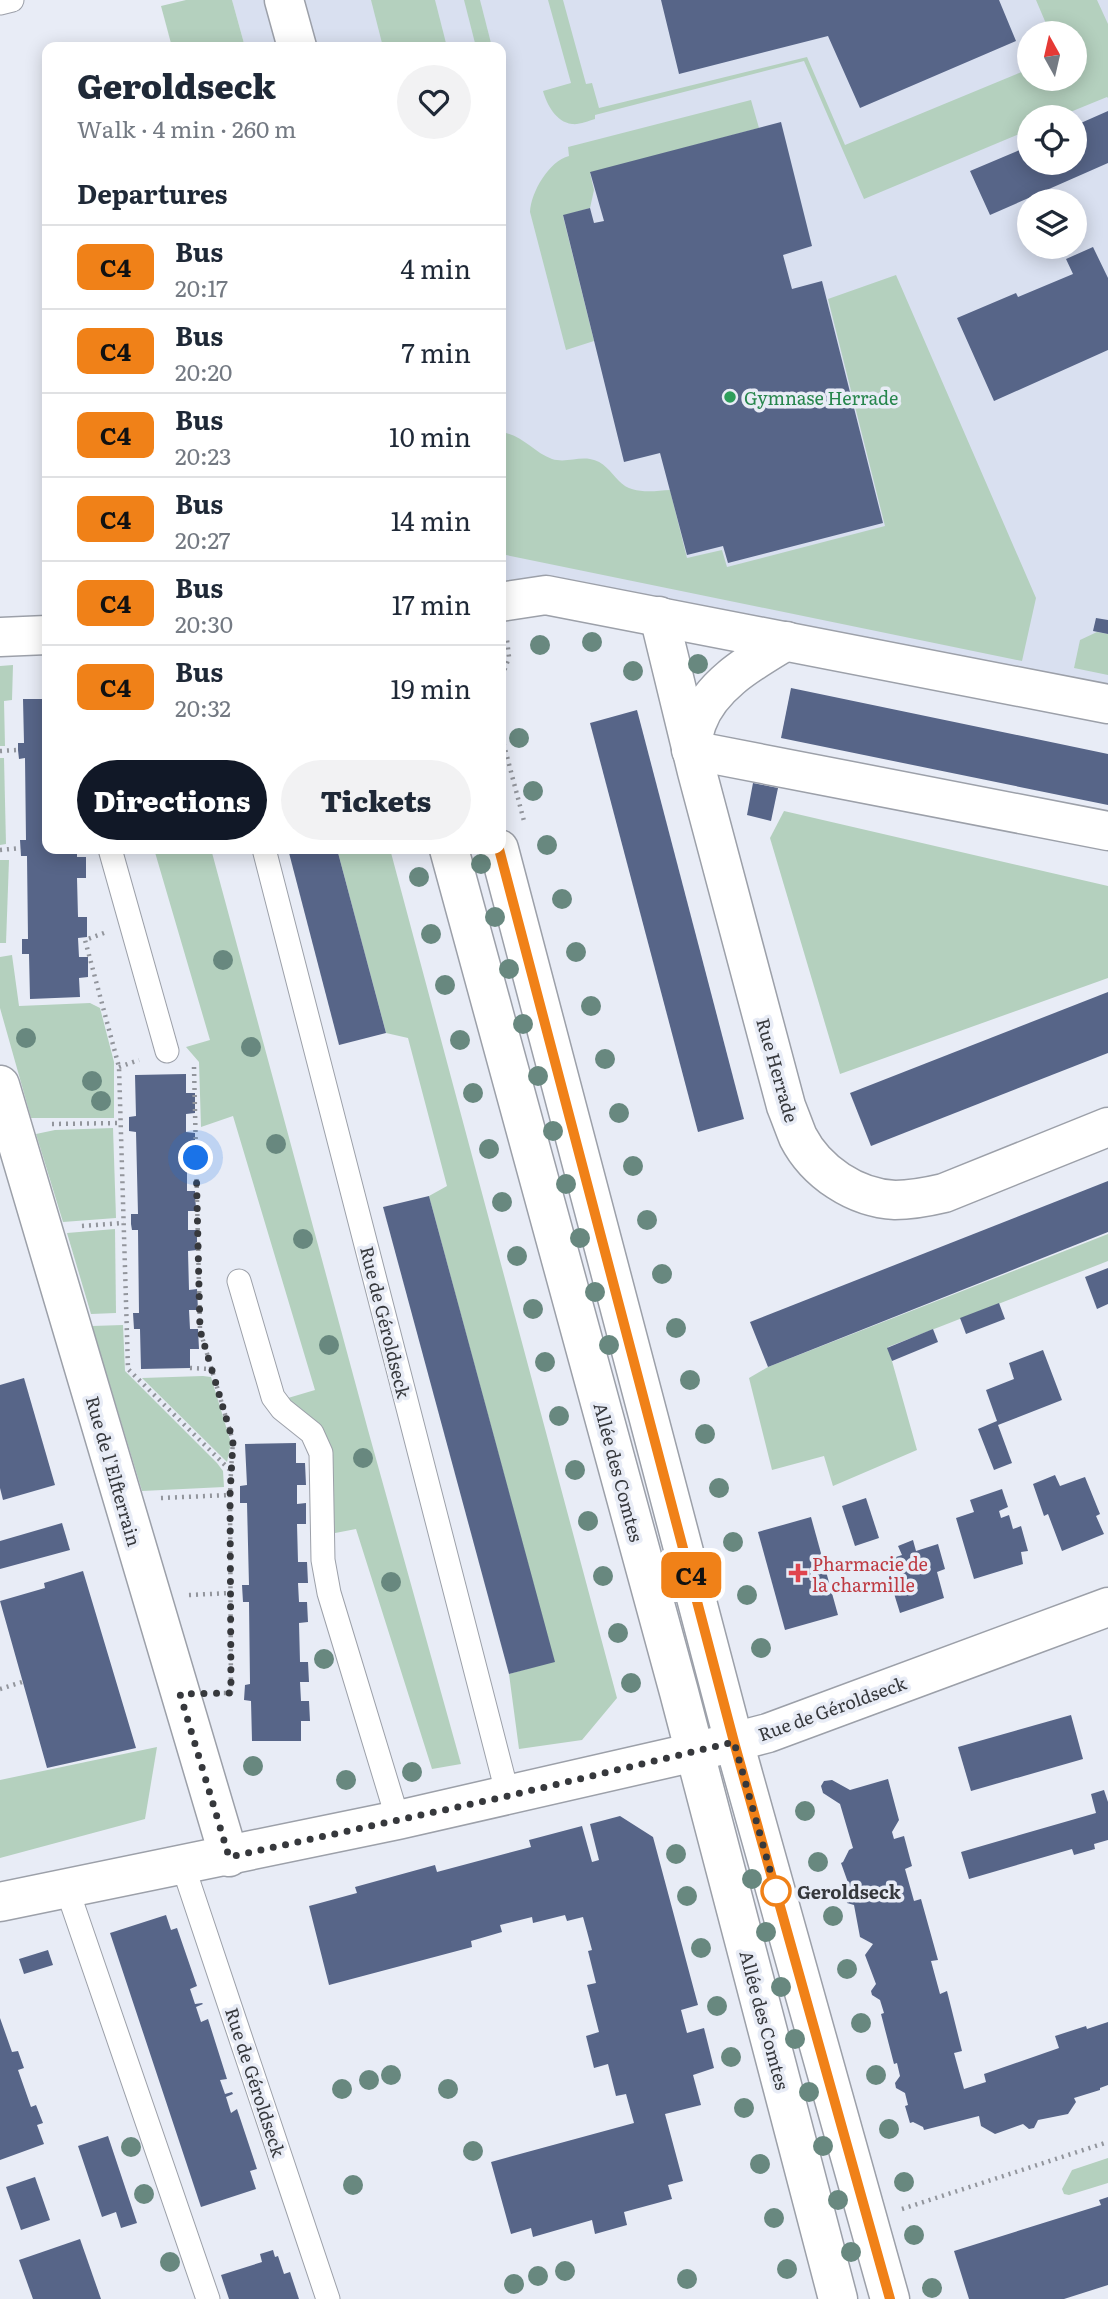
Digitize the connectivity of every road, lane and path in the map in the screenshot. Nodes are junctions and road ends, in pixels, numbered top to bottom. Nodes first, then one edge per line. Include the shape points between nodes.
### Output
1 (12, 0) edge
2 (284, 0) edge
3 (0, 4) edge
4 (296, 42) edge
5 (506, 601) edge
6 (659, 616) junction
7 (42, 635) edge
8 (0, 637) edge
9 (786, 641) junction
10 (1108, 704) edge
11 (19, 750) dead end
12 (691, 750) junction
13 (0, 751) edge
14 (1108, 831) edge
15 (21, 848) dead end
16 (0, 850) edge
17 (111, 854) edge
18 (265, 854) edge
19 (450, 854) edge
20 (500, 854) edge
21 (131, 923) junction
22 (167, 1051) junction
23 (119, 1067) junction
24 (0, 1085) edge
25 (121, 1123) junction
26 (1108, 1127) edge
27 (13, 1128) junction
28 (239, 1281) dead end
29 (190, 1368) dead end
30 (212, 1369) junction
31 (231, 1471) junction
32 (230, 1495) junction
33 (123, 1500) junction
34 (1106, 1615) edge
35 (22, 1682) dead end
36 (0, 1689) edge
37 (180, 1694) junction
38 (734, 1742) junction
39 (695, 1752) junction
40 (508, 1796) junction
41 (398, 1820) junction
42 (229, 1857) junction
43 (183, 1866) junction
44 (67, 1889) junction
45 (0, 1902) edge
46 (1108, 2142) edge
47 (893, 2212) dead end
48 (208, 2299) edge
49 (328, 2299) edge
50 (838, 2299) edge
51 (890, 2299) edge

1 - 3 lane
2 - 4 street
5 - 6 street via 546,595
6 - 9 street
6 - 12 street, Rue Herrade
7 - 8 street
9 - 10 street
9 - 12 street via 722,687 698,722
11 - 13 path
12 - 14 street
12 - 26 street, Rue Herrade via 786,1106 799,1139 817,1164 865,1194 917,1199 944,1193
15 - 16 path
17 - 21 lane
18 - 40 lane, Rue de Géroldseck
19 - 39 street, Allée des Comtes
20 - 38 street
21 - 22 lane
21 - 23 path via 85,940
22 - 23 path
22 - 30 path via 184,1053 193,1062 195,1076 200,1330
23 - 25 path
24 - 27 street, Rue de l'Elfterrain
25 - 27 path
25 - 31 path via 128,1369
27 - 33 street, Rue de l'Elfterrain
28 - 41 lane via 273,1397 312,1433 321,1453 323,1560 329,1593
29 - 30 path
30 - 31 path via 233,1441
31 - 32 path
32 - 33 path
32 - 37 path via 231,1693
33 - 37 street, Rue de l'Elfterrain
34 - 38 street, Rue de Géroldseck
35 - 36 path
37 - 42 street, Rue de l'Elfterrain
38 - 39 street, Rue de Géroldseck
38 - 51 street
39 - 40 street, Rue de Géroldseck
39 - 50 street, Allée des Comtes
40 - 41 street, Rue de Géroldseck
41 - 42 street, Rue de Géroldseck
42 - 43 street, Rue de Géroldseck
43 - 44 street, Rue de Géroldseck
43 - 49 lane, Rue de Géroldseck
44 - 45 street, Rue de Géroldseck
44 - 48 lane
46 - 47 path

